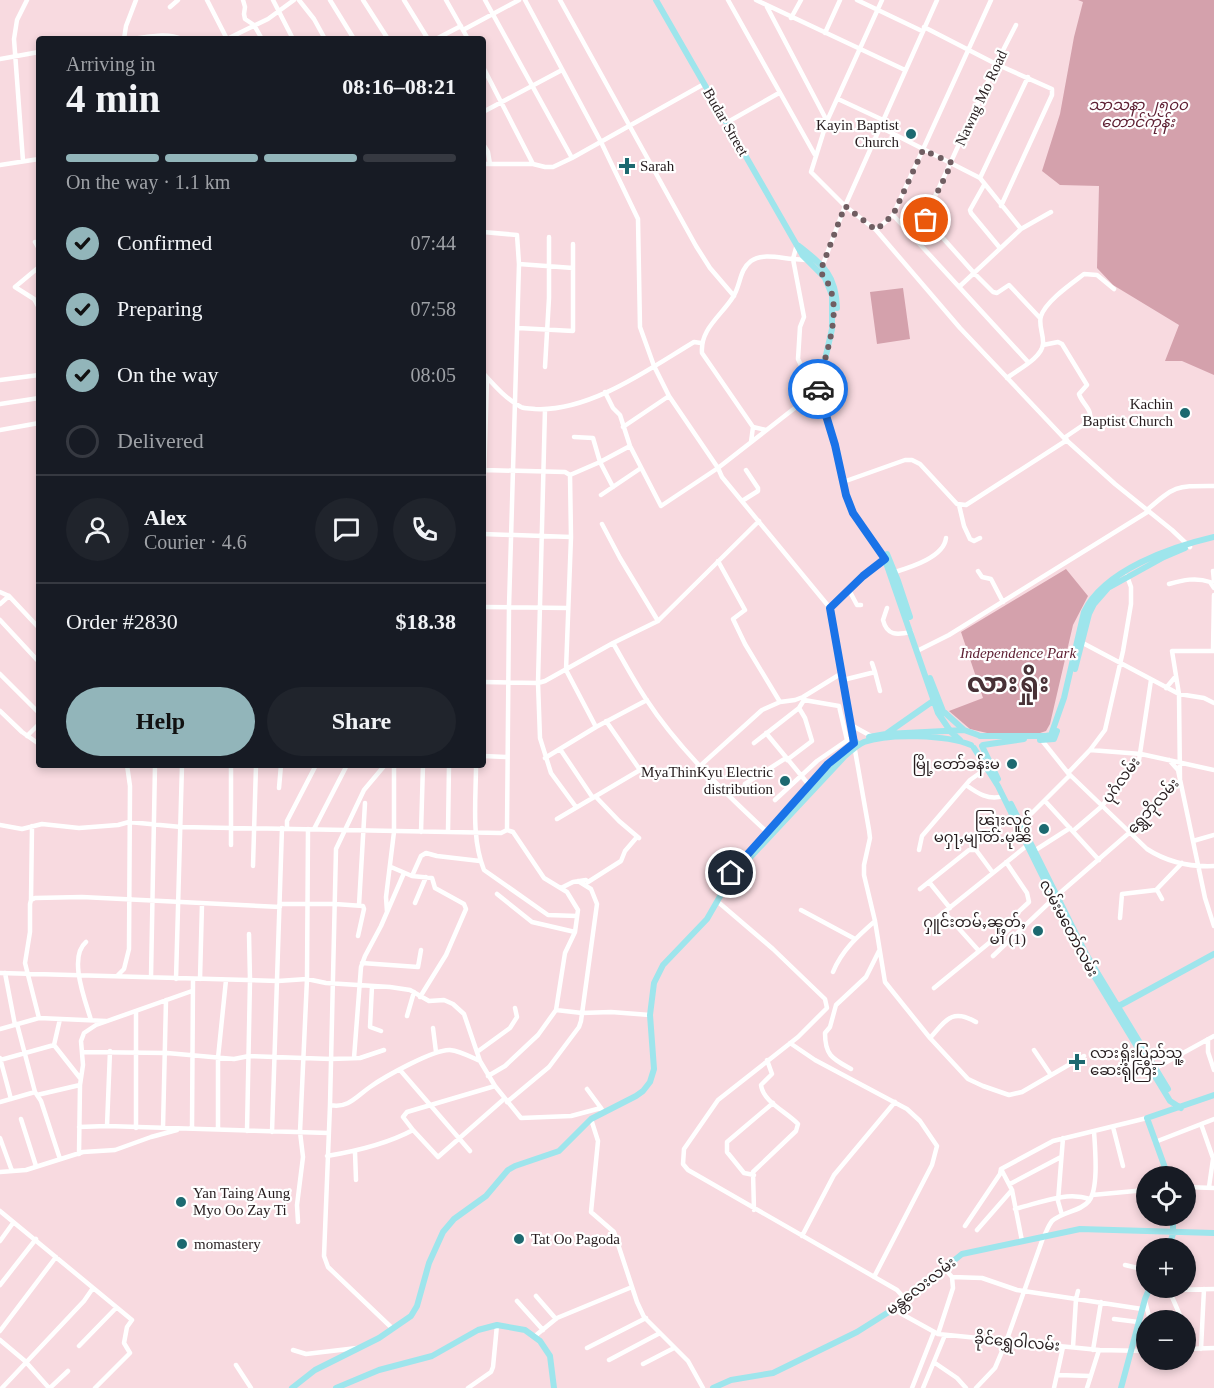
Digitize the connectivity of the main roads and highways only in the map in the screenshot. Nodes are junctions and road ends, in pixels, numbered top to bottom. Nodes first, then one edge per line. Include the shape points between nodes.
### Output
1 (656, 0) edge
2 (797, 244) junction
3 (821, 269) junction
4 (1214, 539) edge
5 (1188, 545) junction
6 (887, 558) junction
7 (1079, 640) junction
8 (919, 650) junction
9 (933, 701) junction
10 (938, 712) junction
11 (964, 730) junction
12 (933, 732) junction
13 (951, 732) junction
14 (886, 734) junction
15 (979, 735) junction
16 (1040, 738) junction
17 (853, 742) junction
18 (963, 742) junction
19 (998, 743) junction
20 (983, 746) junction
21 (973, 747) junction
22 (988, 765) junction
23 (1020, 826) junction
24 (1029, 845) junction
25 (1055, 897) junction
26 (679, 948) junction
27 (1214, 954) edge
28 (1116, 1008) junction
29 (1214, 1095) edge
30 (1172, 1104) junction
31 (1181, 1108) junction
32 (1163, 1112) junction
33 (1164, 1166) edge
34 (1173, 1226) edge
35 (1214, 1233) edge
36 (1173, 1234) junction
37 (1172, 1238) edge
38 (1145, 1298) edge
39 (292, 1388) edge
40 (336, 1388) edge
41 (554, 1388) edge
42 (713, 1388) edge
43 (1121, 1388) edge

1 - 2 main road, Budar Street
2 - 3 main road
2 - 3 main road, Budar Street via 807,260
3 - 6 main road via 829,284 833,309 819,391 853,513
4 - 5 main road
5 - 7 main road via 1108,588 1094,604
5 - 7 main road via 1161,553 1102,588 1087,606
6 - 8 main road
6 - 8 main road
7 - 16 main road via 1068,699 1056,734 1054,739
8 - 9 main road
8 - 11 main road via 943,711
9 - 10 main road
9 - 14 main road
10 - 12 main road via 938,727
10 - 13 main road
11 - 13 main road
11 - 15 main road
12 - 13 main road
12 - 14 main road
13 - 18 main road
14 - 17 main road
15 - 16 main road
15 - 20 main road, လမ်းမတော်လမ်း
15 - 21 main road via 971,739
16 - 19 main road
17 - 18 main road via 885,738
17 - 26 main road via 744,864 707,919
17 - 26 main road via 828,764 731,873
18 - 21 main road
19 - 20 main road
19 - 22 main road
20 - 21 main road
20 - 22 main road, လမ်းမတော်လမ်း
21 - 22 main road, လမ်းမတော်လမ်း
22 - 23 main road, လမ်းမတော်လမ်း
22 - 23 main road, လမ်းမတော်လမ်း
23 - 24 main road, လမ်းမတော်လမ်း
24 - 25 main road, လမ်းမတော်လမ်း
24 - 25 main road, လမ်းမတော်လမ်း
25 - 28 main road, လမ်းမတော်လမ်း
26 - 39 main road via 663,964 654,983 650,1015 654,1069 650,1082 636,1096 602,1110 559,1151 508,1170 486,1196 454,1219 439,1238 415,1311 393,1329 315,1370
27 - 28 main road
28 - 30 main road, လမ်းမတော်လမ်း via 1171,1094
29 - 31 main road
30 - 31 main road
30 - 32 main road
31 - 32 main road
32 - 33 main road via 1147,1118
34 - 36 main road
35 - 36 main road, မန္တလေးလမ်း
36 - 37 main road
36 - 42 main road, မန္တလေးလမ်း via 1088,1228 962,1254 896,1308 857,1332 774,1373 731,1380
38 - 43 main road
40 - 41 main road via 379,1370 432,1356 478,1330 497,1325 517,1327 535,1336 550,1356

